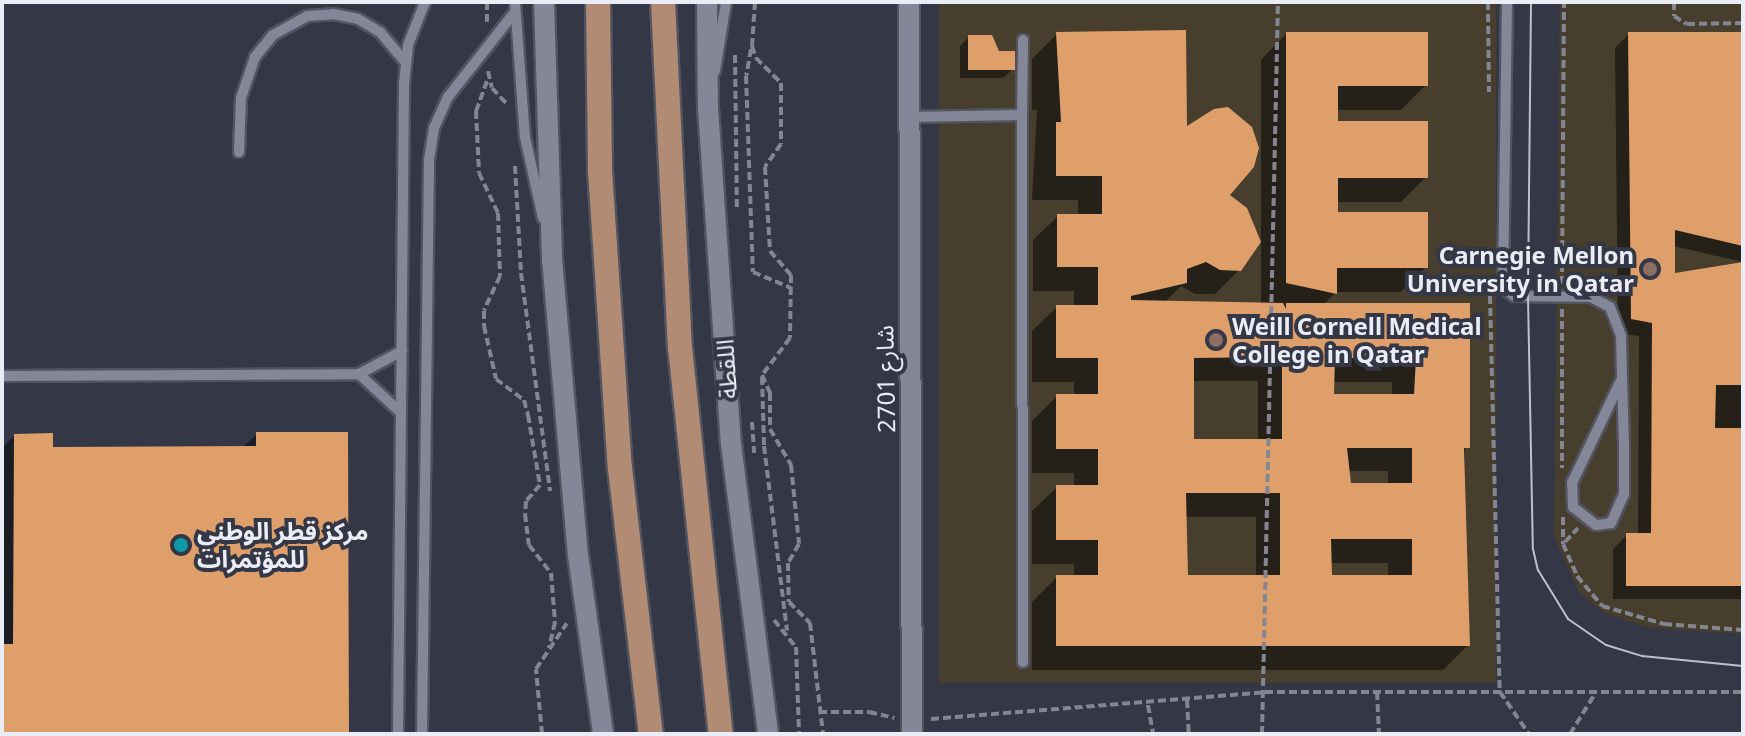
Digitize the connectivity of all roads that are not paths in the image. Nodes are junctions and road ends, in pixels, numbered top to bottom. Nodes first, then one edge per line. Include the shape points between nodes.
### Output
1 (425, 2) edge
2 (544, 2) edge
3 (598, 2) edge
4 (663, 2) edge
5 (707, 2) edge
6 (726, 2) edge
7 (907, 2) edge
8 (1507, 2) edge
9 (514, 8) edge
10 (1023, 40) dead end
11 (405, 62) junction
12 (708, 108) junction
13 (1022, 115) junction
14 (908, 117) junction
15 (239, 152) dead end
16 (552, 259) junction
17 (402, 351) junction
18 (359, 374) junction
19 (2, 376) edge
20 (1622, 378) junction
21 (400, 412) junction
22 (1023, 662) dead end
23 (912, 727) edge
24 (398, 734) edge
25 (422, 734) edge
26 (603, 734) edge
27 (651, 734) edge
28 (721, 734) edge
29 (768, 734) edge

1 - 11 lane
2 - 16 street
3 - 27 main road via 600,170 620,468
4 - 28 main road, اللقطة via 678,323
5 - 12 street, اللقطة
6 - 12 lane
7 - 14 street, شارع 2701
8 - 20 lane via 1503,287 1514,296 1591,297 1610,307 1621,336
9 - 16 lane via 525,137
9 - 25 lane via 448,97 434,128 429,160
10 - 13 lane
11 - 15 lane via 380,32 358,19 307,16 273,35 255,57 241,98
11 - 17 lane
12 - 29 street, اللقطة via 731,444
13 - 14 lane
13 - 22 lane
14 - 23 street, شارع 2701
16 - 26 street via 578,555
17 - 18 lane
17 - 21 lane
18 - 19 lane
18 - 21 lane
20 - 20 lane via 1620,512 1611,523 1585,521 1573,507 1572,483
21 - 24 lane

